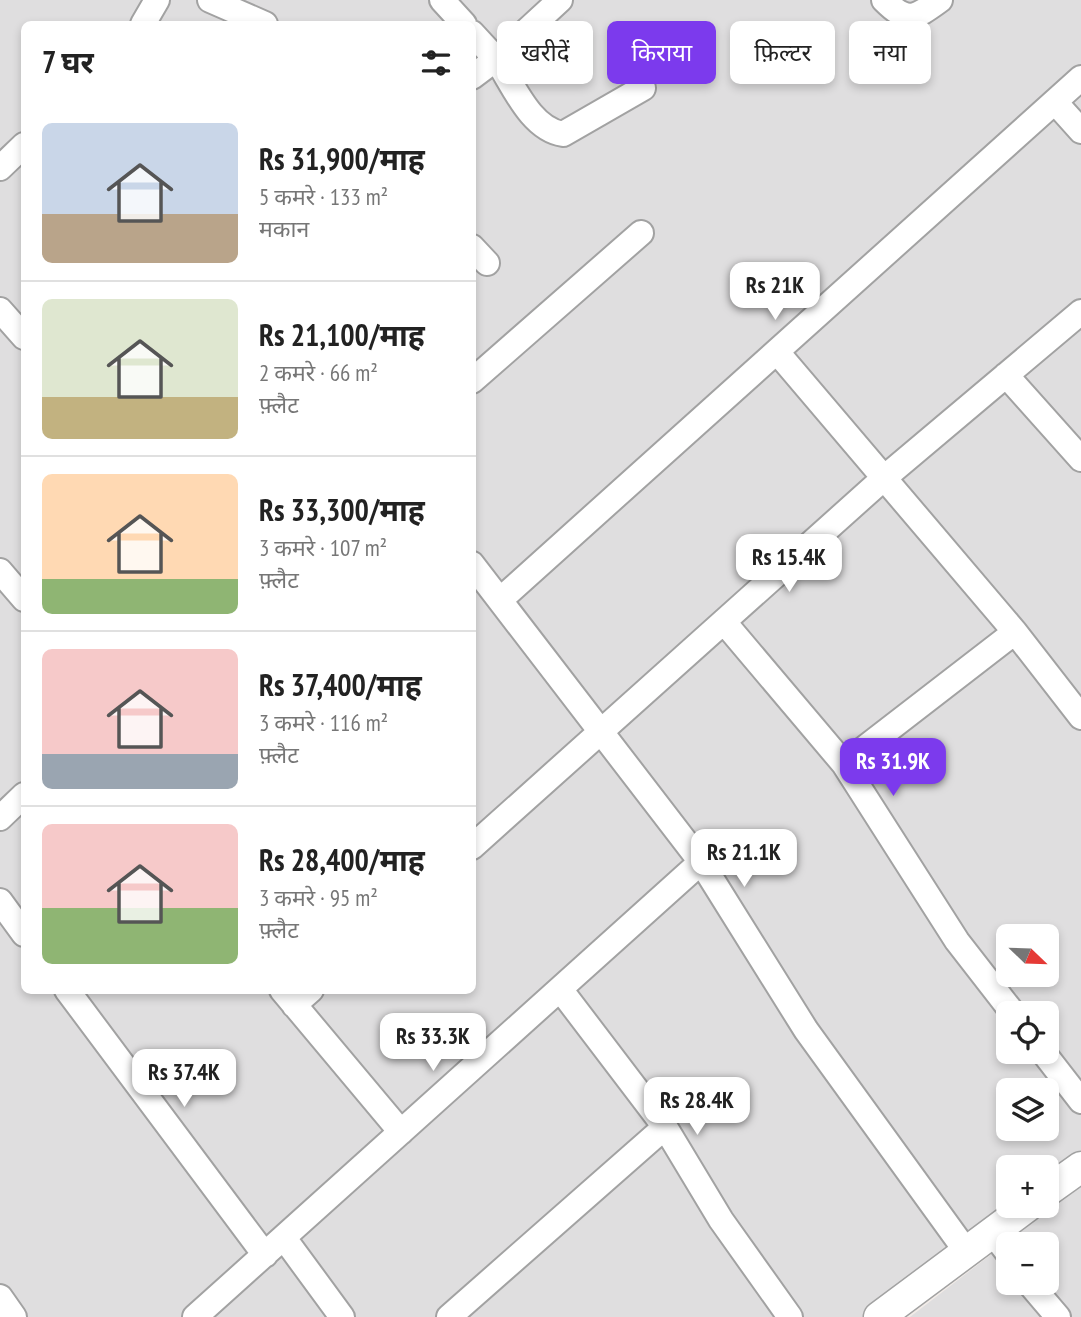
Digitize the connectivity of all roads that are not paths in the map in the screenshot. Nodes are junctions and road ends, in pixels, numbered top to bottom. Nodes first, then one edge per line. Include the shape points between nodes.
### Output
1 (157, 0) edge
2 (210, 0) edge
3 (442, 0) edge
4 (560, 0) edge
5 (884, 0) edge
6 (940, 0) edge
7 (145, 21) edge
8 (258, 21) edge
9 (461, 21) edge
10 (476, 37) edge
11 (496, 59) junction
12 (476, 74) edge
13 (1081, 78) edge
14 (643, 88) dead end
15 (1055, 102) junction
16 (1081, 131) edge
17 (21, 148) edge
18 (0, 167) edge
19 (641, 233) dead end
20 (0, 310) edge
21 (1081, 312) edge
22 (21, 334) edge
23 (777, 352) junction
24 (1006, 375) junction
25 (476, 377) edge
26 (1079, 454) edge
27 (884, 478) junction
28 (476, 570) edge
29 (0, 571) edge
30 (21, 596) edge
31 (500, 600) junction
32 (724, 622) junction
33 (1015, 632) junction
34 (1081, 717) edge
35 (601, 732) junction
36 (844, 764) junction
37 (21, 798) edge
38 (0, 818) edge
39 (476, 842) edge
40 (701, 862) junction
41 (0, 901) edge
42 (21, 930) edge
43 (560, 989) junction
44 (71, 994) edge
45 (296, 995) edge
46 (1004, 1001) edge
47 (1052, 1064) edge
48 (1081, 1101) edge
49 (665, 1127) junction
50 (401, 1132) junction
51 (1081, 1167) edge
52 (1059, 1183) edge
53 (1019, 1218) edge
54 (1008, 1232) edge
55 (284, 1238) junction
56 (996, 1244) edge
57 (966, 1251) junction
58 (265, 1255) junction
59 (1039, 1295) edge
60 (0, 1297) edge
61 (14, 1317) edge
62 (195, 1317) edge
63 (342, 1317) edge
64 (449, 1317) edge
65 (790, 1317) edge
66 (878, 1317) edge
67 (1058, 1317) edge

1 - 7 street
2 - 8 street
3 - 9 street
4 - 11 street
5 - 6 street via 908,17
10 - 11 street
11 - 12 street
11 - 14 street via 536,120 554,133 571,131
13 - 15 street
15 - 16 street
15 - 23 street
17 - 18 street
19 - 25 street
20 - 22 street
21 - 24 street
23 - 27 street
23 - 31 street
24 - 26 street
24 - 27 street
27 - 32 street
27 - 33 street
28 - 31 street
29 - 30 street
31 - 35 street
32 - 35 street
32 - 36 street
33 - 34 street
33 - 36 street
35 - 39 street
35 - 40 street
36 - 46 street via 957,941
37 - 38 street
40 - 43 street
40 - 57 street via 806,1030
41 - 42 street
43 - 49 street
43 - 50 street
44 - 58 street
45 - 50 street
47 - 48 street
49 - 64 street
49 - 65 street via 721,1220
50 - 55 street
51 - 52 street
53 - 54 street
55 - 58 street
55 - 63 street
56 - 57 street
57 - 66 street
58 - 62 street
59 - 67 street
60 - 61 street

